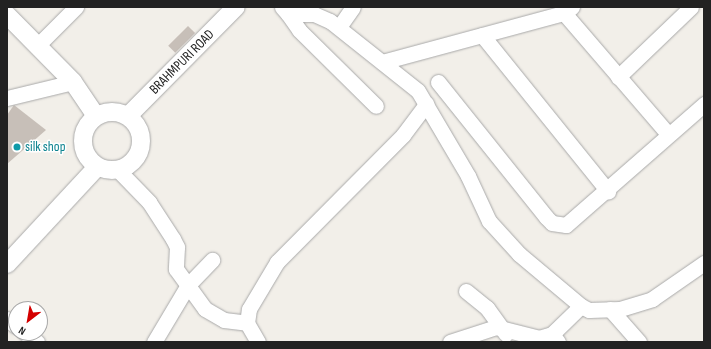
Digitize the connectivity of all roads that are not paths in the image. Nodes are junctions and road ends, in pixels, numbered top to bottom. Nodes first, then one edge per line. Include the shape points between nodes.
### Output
1 (76, 7) edge
2 (236, 7) edge
3 (353, 7) edge
4 (691, 7) edge
5 (285, 10) edge
6 (568, 10) edge
7 (7, 15) edge
8 (339, 28) junction
9 (482, 36) junction
10 (38, 45) junction
11 (382, 62) junction
12 (618, 77) junction
13 (73, 82) junction
14 (438, 82) dead end
15 (7, 98) edge
16 (426, 104) junction
17 (704, 104) edge
18 (376, 106) dead end
19 (96, 116) junction
20 (128, 116) junction
21 (668, 134) junction
22 (97, 167) junction
23 (118, 170) junction
24 (608, 191) junction
25 (212, 260) dead end
26 (704, 263) edge
27 (7, 264) edge
28 (188, 285) junction
29 (466, 291) dead end
30 (581, 306) junction
31 (610, 309) junction
32 (247, 323) junction
33 (507, 337) edge
34 (555, 338) edge
35 (154, 342) edge
36 (258, 342) edge
37 (450, 342) edge
38 (639, 342) edge

1 - 10 street
2 - 20 street, BRAHMPURI ROAD
3 - 8 street
4 - 12 street
5 - 8 street via 314,14
5 - 18 street via 299,30
6 - 9 street
6 - 12 street
7 - 10 street
8 - 11 street
9 - 11 street
9 - 24 street
10 - 13 street
11 - 16 street via 418,91
12 - 21 street
13 - 15 street
13 - 19 street
14 - 24 street via 552,223 566,225
16 - 30 street via 489,221 519,254
16 - 32 street via 403,136 277,262 248,309
17 - 21 street
19 - 20 street via 112,111
19 - 22 street via 84,132 82,142 84,152
20 - 23 street via 137,124 142,147 129,166
21 - 24 street
22 - 23 street
22 - 27 street
23 - 28 street via 149,202 173,239 177,247 176,269
25 - 28 street
26 - 31 street via 652,299
28 - 32 street via 205,309 224,320
28 - 35 street
29 - 33 street via 487,308
30 - 31 street via 589,310
30 - 34 street
31 - 38 street
32 - 36 street
33 - 34 street
33 - 37 street via 496,328

